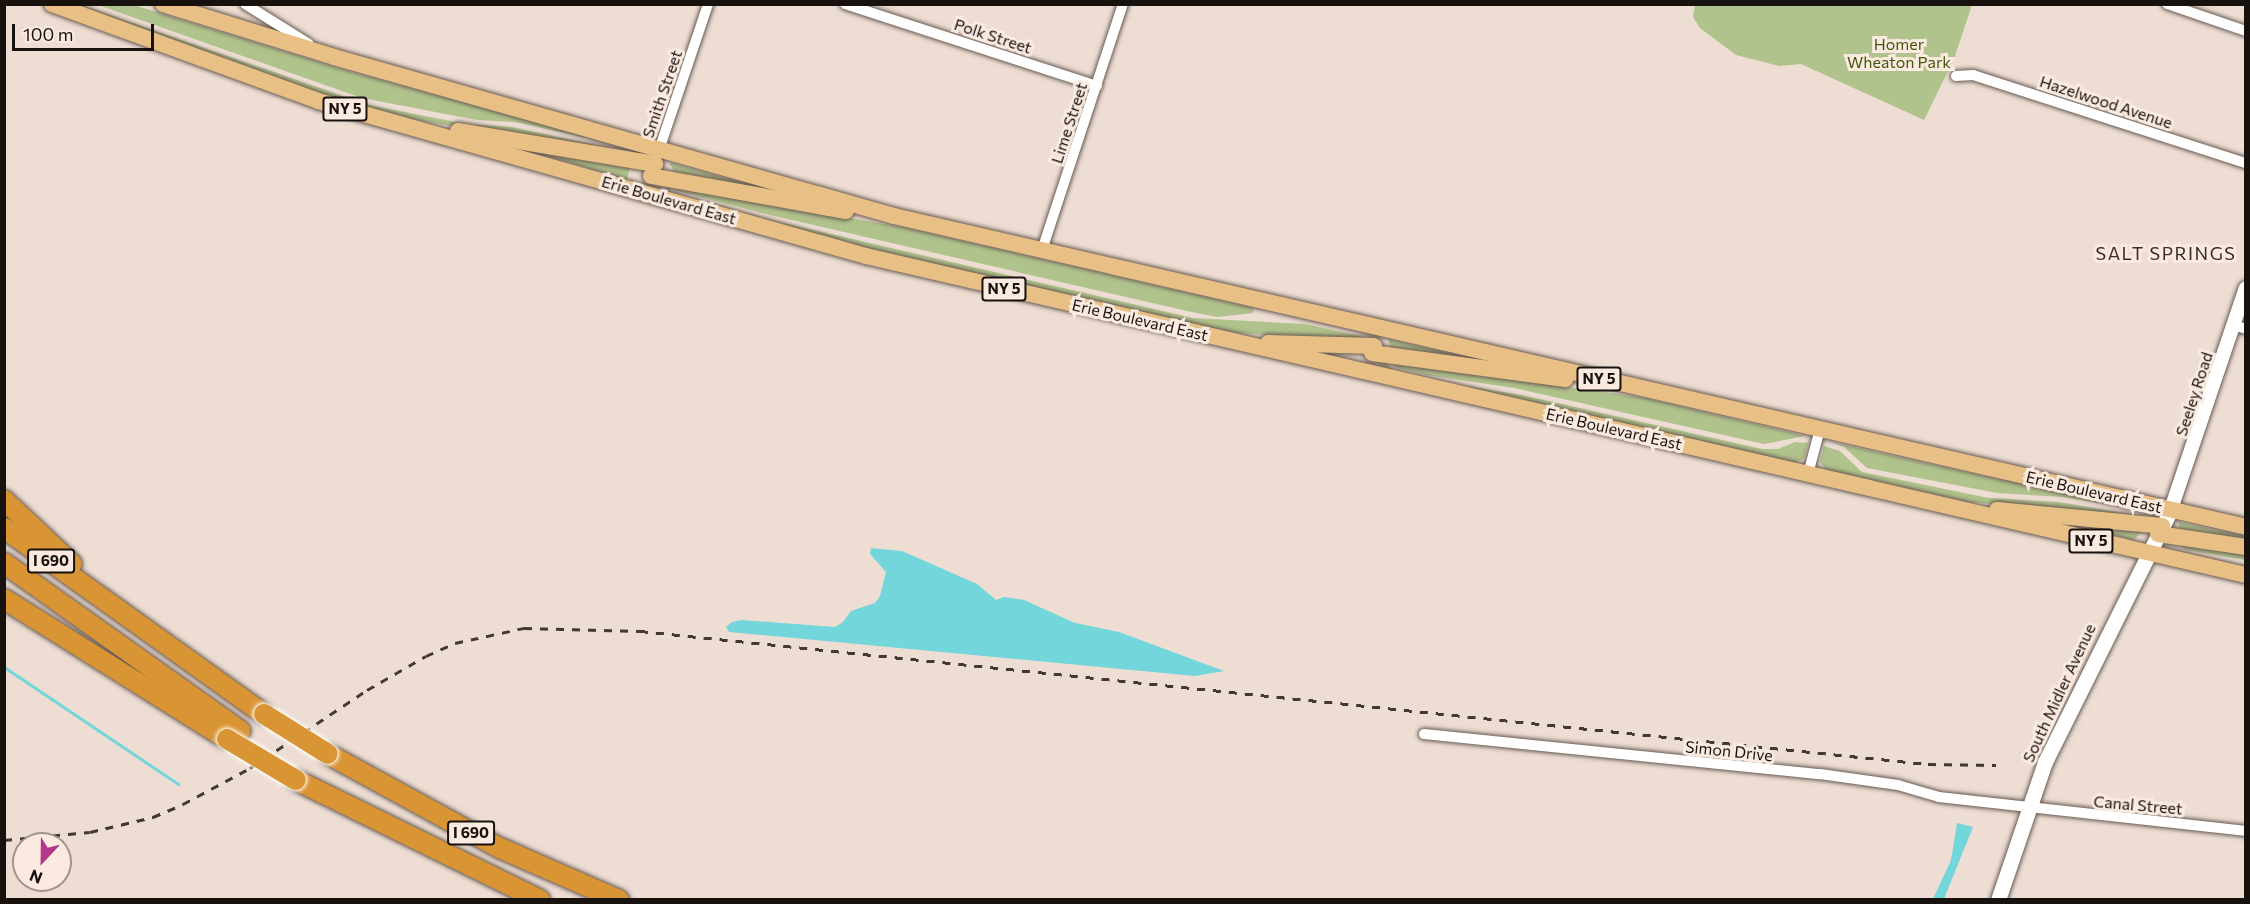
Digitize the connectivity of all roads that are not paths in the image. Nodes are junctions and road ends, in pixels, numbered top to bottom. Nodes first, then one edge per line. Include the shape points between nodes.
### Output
1 (52, 4) edge
2 (163, 4) edge
3 (245, 4) edge
4 (708, 4) edge
5 (845, 4) edge
6 (1123, 4) edge
7 (2168, 4) edge
8 (2246, 31) edge
9 (327, 55) junction
10 (1956, 76) dead end
11 (1097, 86) junction
12 (377, 117) junction
13 (655, 163) junction
14 (2246, 163) edge
15 (645, 193) junction
16 (894, 216) junction
17 (1042, 250) junction
18 (2246, 288) edge
19 (2240, 327) edge
20 (1378, 328) junction
21 (1243, 343) junction
22 (1373, 350) junction
23 (1367, 372) junction
24 (1616, 382) junction
25 (1820, 429) junction
26 (1808, 474) junction
27 (4, 500) edge
28 (1951, 507) junction
29 (2171, 509) junction
30 (2246, 527) edge
31 (4, 528) edge
32 (2160, 530) junction
33 (2246, 547) edge
34 (2148, 553) junction
35 (4, 563) edge
36 (2246, 575) edge
37 (98, 592) junction
38 (8, 601) edge
39 (1424, 734) dead end
40 (233, 735) junction
41 (2028, 808) junction
42 (2246, 831) edge
43 (540, 900) edge
44 (619, 900) edge
45 (1998, 900) edge

1 - 12 main road, Erie Boulevard East / NY 5 via 277,87
2 - 9 main road, Erie Boulevard East / NY 5
3 - 9 street
4 - 13 street, Smith Street
5 - 11 street, Polk Street
6 - 11 street, Lime Street
7 - 8 street
9 - 13 main road, Erie Boulevard East / NY 5
10 - 14 street, Hazelwood Avenue via 1973,75
11 - 17 street, Lime Street
12 - 13 main road
12 - 15 main road, Erie Boulevard East / NY 5
13 - 15 street, Smith Street
13 - 16 main road, Erie Boulevard East / NY 5
13 - 16 main road via 812,208
15 - 21 main road, Erie Boulevard East / NY 5 via 866,256
16 - 17 main road, Erie Boulevard East / NY 5
17 - 20 main road, Erie Boulevard East / NY 5
18 - 19 street, Seeley Road
19 - 29 street, Seeley Road
20 - 22 street
20 - 24 main road, Erie Boulevard East / NY 5
21 - 22 main road
21 - 23 main road, Erie Boulevard East / NY 5
22 - 23 street
22 - 24 main road via 1537,377
23 - 26 main road, Erie Boulevard East / NY 5
24 - 25 main road, Erie Boulevard East / NY 5
25 - 26 street
25 - 29 main road, Erie Boulevard East / NY 5
26 - 28 main road, Erie Boulevard East / NY 5
27 - 37 highway
28 - 32 main road
28 - 34 main road, Erie Boulevard East / NY 5
29 - 30 main road, Erie Boulevard East / NY 5
29 - 32 main road, South Midler Avenue
31 - 37 highway, I 690
32 - 33 main road
32 - 34 main road, South Midler Avenue
34 - 36 main road, Erie Boulevard East / NY 5
34 - 41 main road, South Midler Avenue via 2045,762
35 - 40 highway, I 690
37 - 44 highway, I 690, bridge via 264,714 328,754 500,848
38 - 40 highway
39 - 41 street, Simon Drive via 1820,774 1898,785 1939,797
40 - 43 highway, I 690 via 384,825
41 - 42 street, Canal Street
41 - 45 main road, South Midler Avenue

